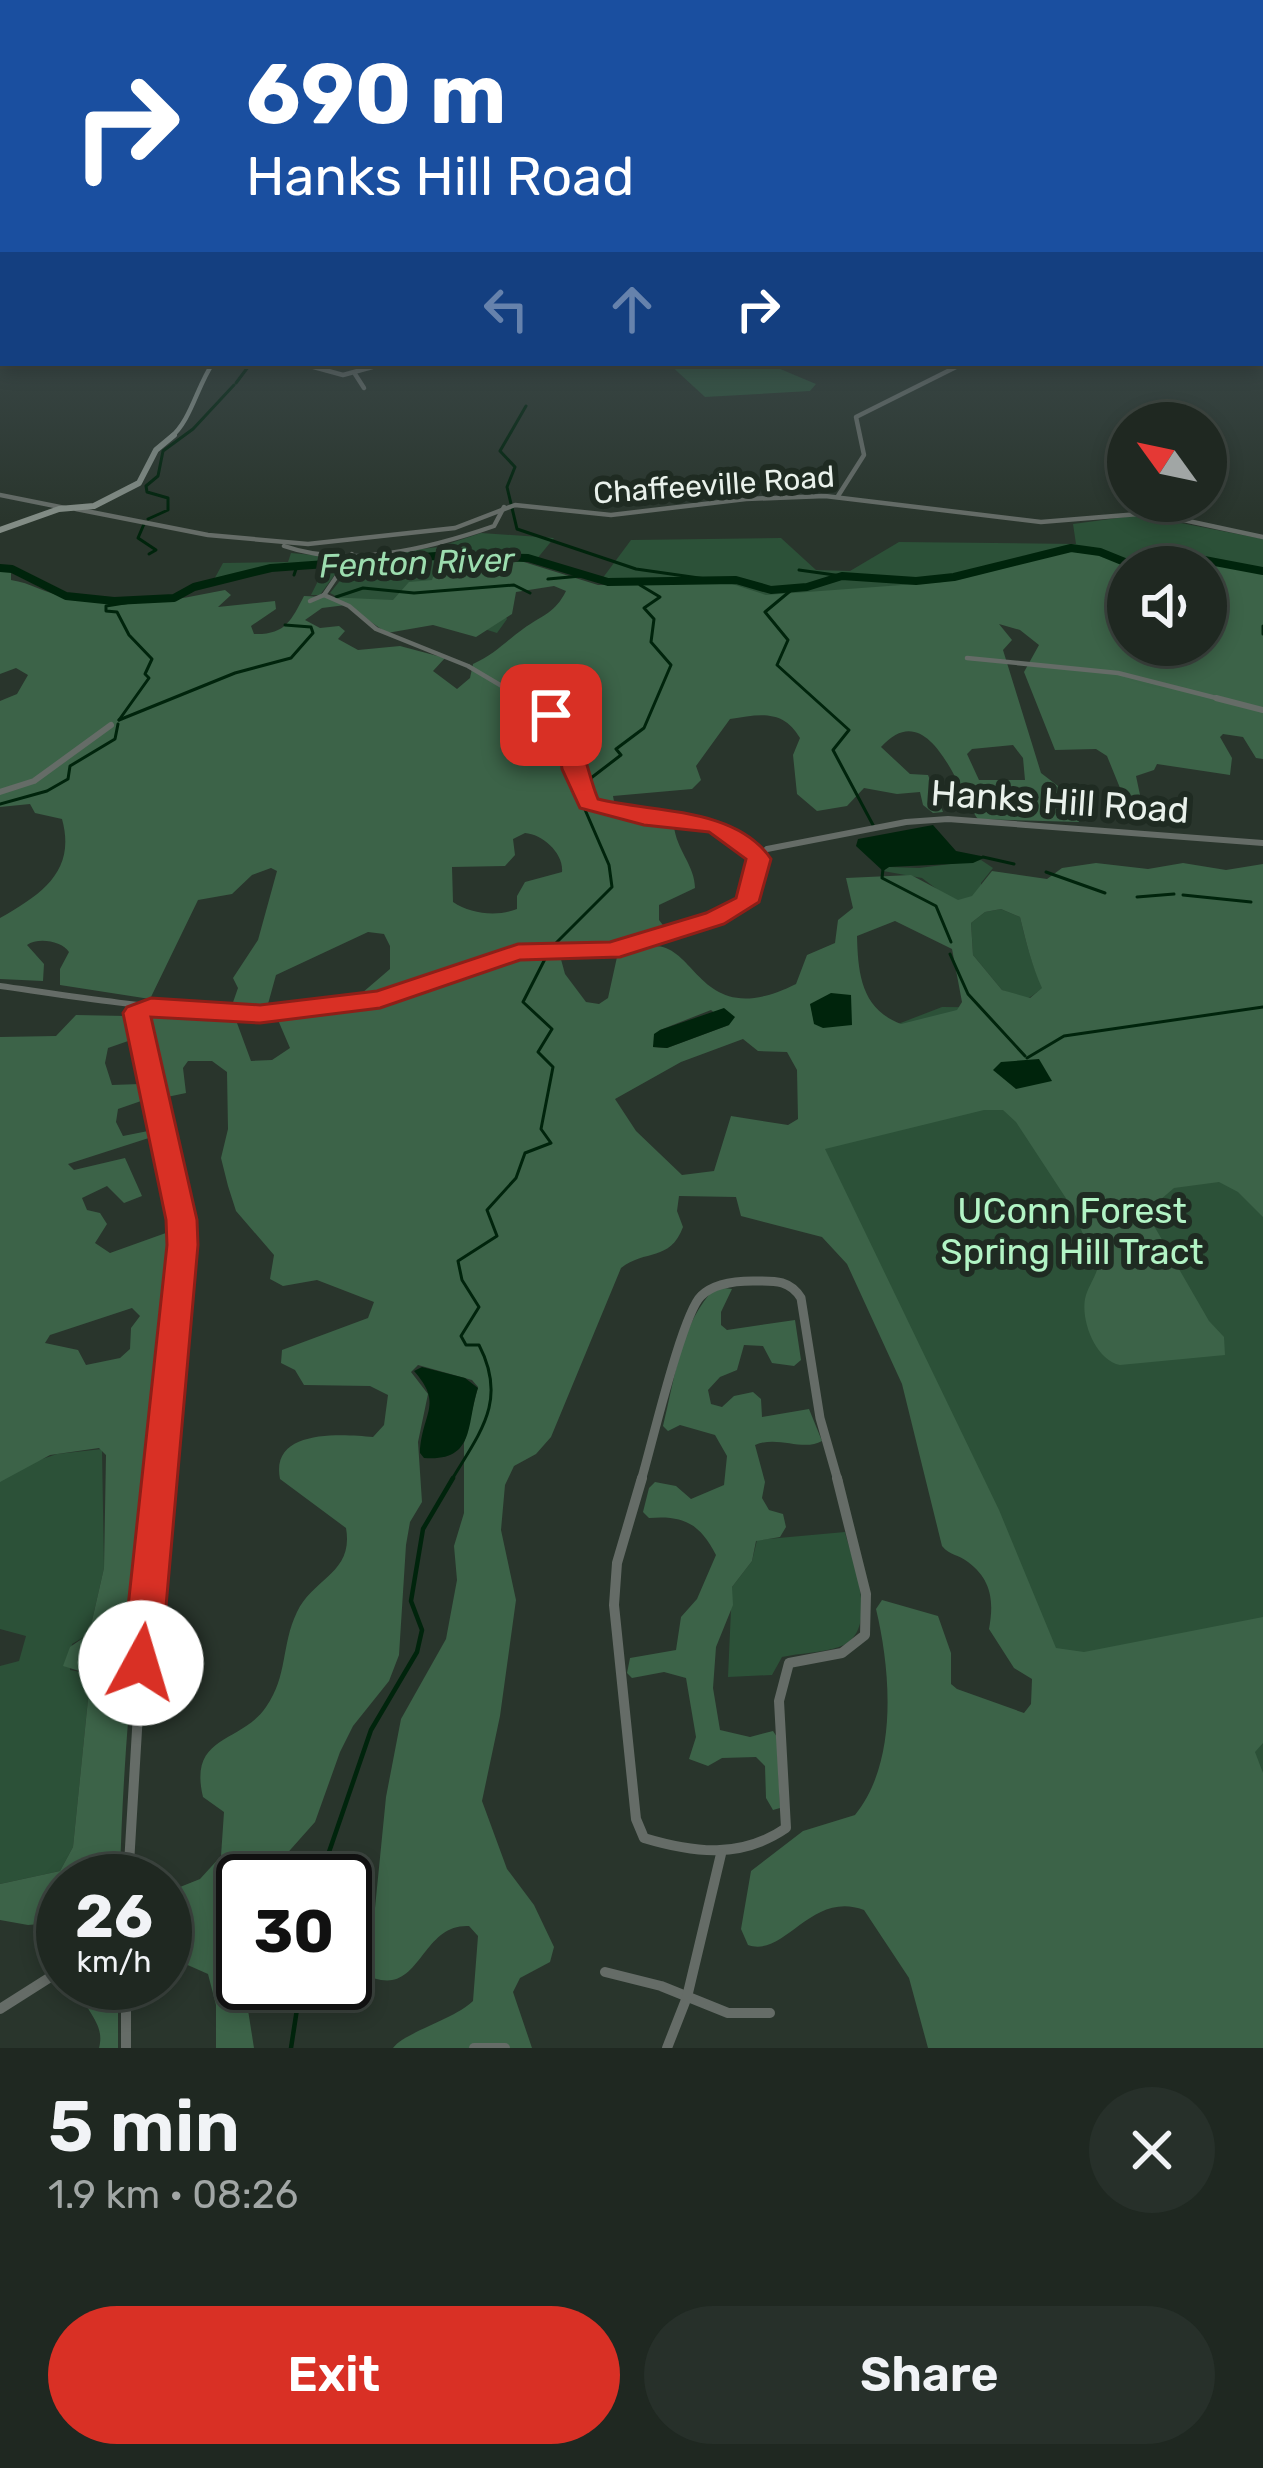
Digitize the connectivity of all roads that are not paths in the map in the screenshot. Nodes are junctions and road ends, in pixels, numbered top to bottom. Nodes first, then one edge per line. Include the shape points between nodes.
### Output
1 (211, 366) edge
2 (305, 366) edge
3 (379, 366) edge
4 (958, 366) edge
5 (356, 374) junction
6 (364, 388) dead end
7 (0, 494) edge
8 (837, 497) junction
9 (97, 505) junction
10 (505, 506) junction
11 (66, 508) junction
12 (76, 509) junction
13 (101, 514) junction
14 (0, 530) edge
15 (1263, 537) edge
16 (281, 543) junction
17 (352, 556) junction
18 (324, 595) junction
19 (310, 601) dead end
20 (967, 658) dead end
21 (1263, 710) edge
22 (110, 725) dead end
23 (0, 792) edge
24 (1263, 843) edge
25 (750, 846) junction
26 (767, 849) junction
27 (758, 859) junction
28 (0, 986) edge
29 (141, 1008) junction
30 (130, 1854) edge
31 (721, 1854) junction
32 (605, 1972) dead end
33 (36, 1986) edge
34 (687, 1997) junction
35 (0, 2009) edge
36 (126, 2010) edge
37 (770, 2014) dead end
38 (126, 2048) edge
39 (474, 2048) edge
40 (505, 2048) edge
41 (667, 2048) edge

1 - 9 street via 145,478
2 - 5 street
3 - 5 street
4 - 8 street via 859,414 864,455
5 - 6 street
7 - 11 street
8 - 10 street, Chaffeeville Road via 611,515
8 - 15 street, Chaffeeville Road via 1040,522 1151,513
9 - 12 street
9 - 13 street
10 - 16 street, Chaffeeville Road via 455,528
10 - 17 street via 495,525 456,538
11 - 12 street
11 - 14 street
12 - 13 street, Chaffeeville Road
13 - 16 street, Chaffeeville Road
16 - 17 street
17 - 18 street
18 - 19 street
18 - 25 street via 551,715 569,740 589,803 716,825
20 - 21 street via 1118,673
22 - 23 street via 34,781
24 - 26 street, Hanks Hill Road via 948,819
25 - 26 street
25 - 27 street
26 - 27 street
27 - 29 street via 754,889 734,911 611,951 518,952 409,991 337,1005 226,1015
28 - 29 street
29 - 30 street via 136,1016 183,1245
31 - 31 street via 644,1838 636,1819 614,1605 617,1563 694,1304 718,1284 780,1281 801,1298 869,1621 850,1651 789,1663 779,1699 786,1828 770,1841
31 - 34 street
32 - 34 street
33 - 35 street
34 - 37 street via 750,2019
34 - 41 street
36 - 38 street
39 - 40 street

